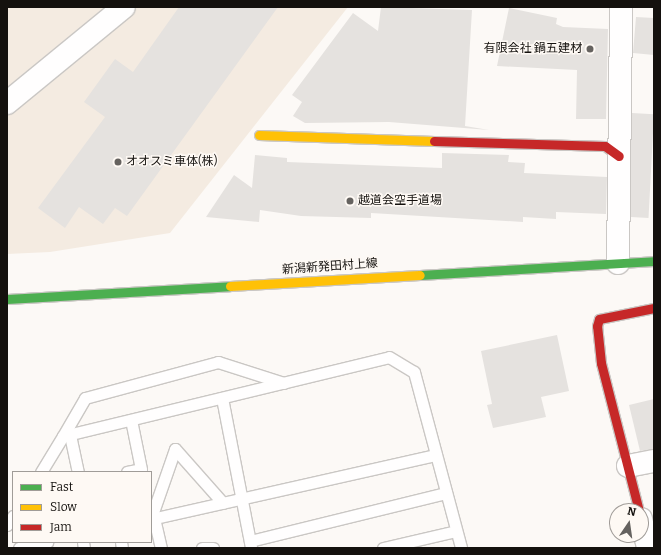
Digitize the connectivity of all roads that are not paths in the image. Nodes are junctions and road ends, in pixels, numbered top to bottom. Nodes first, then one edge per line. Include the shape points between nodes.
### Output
1 (124, 7) edge
2 (621, 7) edge
3 (7, 103) edge
4 (259, 135) dead end
5 (619, 156) junction
6 (654, 261) edge
7 (618, 263) junction
8 (7, 299) edge
9 (654, 308) edge
10 (284, 383) junction
11 (222, 398) junction
12 (132, 420) junction
13 (67, 436) junction
14 (436, 455) junction
15 (654, 461) edge
16 (628, 466) junction
17 (42, 471) edge
18 (78, 471) edge
19 (132, 471) edge
20 (446, 492) junction
21 (242, 498) junction
22 (223, 503) junction
23 (637, 503) edge
24 (152, 518) edge
25 (456, 531) junction
26 (42, 543) edge
27 (251, 544) edge
28 (19, 548) edge
29 (161, 548) edge
30 (202, 548) edge
31 (213, 548) edge
32 (383, 548) edge
33 (461, 548) edge

1 - 3 street
2 - 5 street
4 - 5 main road via 605,146
5 - 7 street
6 - 7 main road, 新潟新発田村上線
7 - 8 main road, 新潟新発田村上線
9 - 16 main road via 599,319 597,326 601,363
10 - 11 lane
10 - 13 lane via 218,362 86,398
10 - 14 lane via 389,357 414,372
11 - 12 lane
11 - 21 lane
12 - 13 lane
12 - 19 lane via 141,469
13 - 17 lane
13 - 18 lane
14 - 20 lane
14 - 21 lane
15 - 16 street
16 - 23 main road
20 - 25 lane
20 - 27 lane
21 - 22 lane
21 - 27 lane
22 - 24 lane
22 - 24 lane via 174,449
24 - 29 lane
25 - 32 lane
25 - 33 lane
26 - 28 lane
30 - 31 lane

